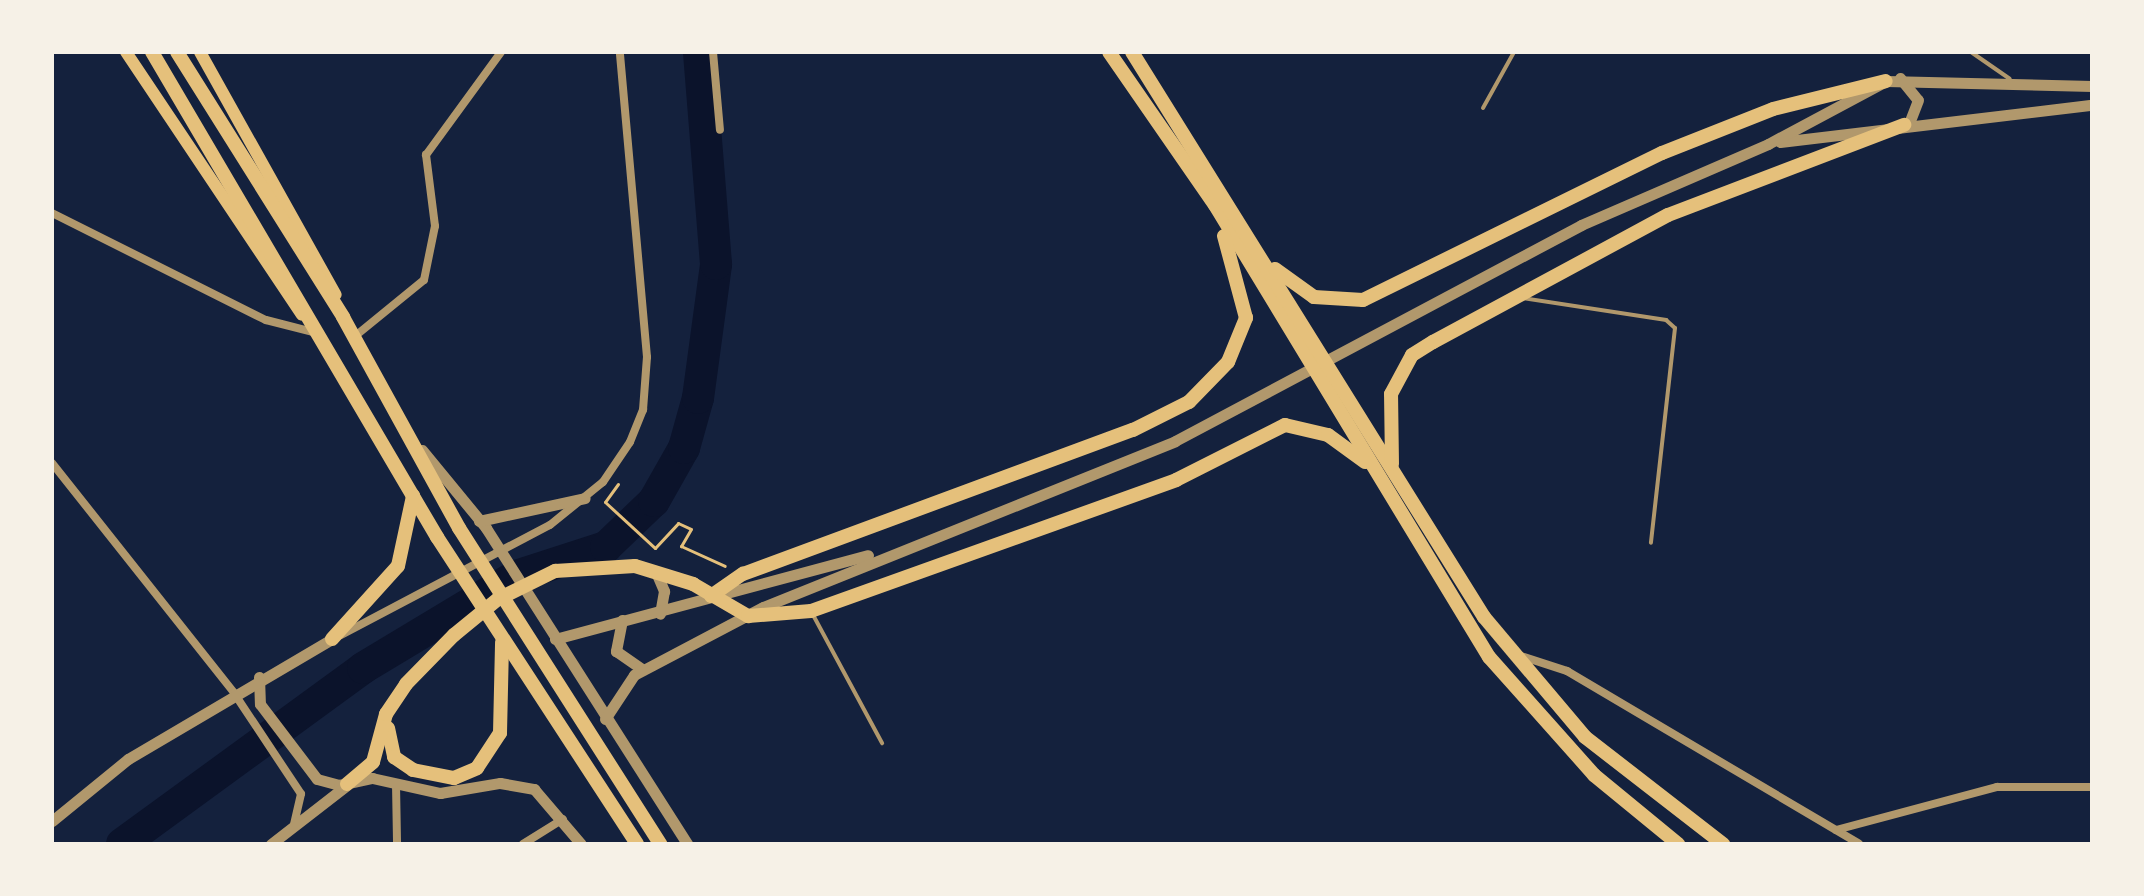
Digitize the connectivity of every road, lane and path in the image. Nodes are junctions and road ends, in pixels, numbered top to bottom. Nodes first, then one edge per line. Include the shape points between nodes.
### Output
1 (126, 52) edge
2 (152, 52) edge
3 (177, 52) edge
4 (200, 52) edge
5 (501, 52) edge
6 (620, 52) edge
7 (713, 52) edge
8 (1109, 52) edge
9 (1132, 52) edge
10 (1514, 52) edge
11 (1971, 52) edge
12 (1892, 79) junction
13 (2010, 79) junction
14 (2092, 86) edge
15 (2092, 105) edge
16 (1483, 108) dead end
17 (1906, 124) junction
18 (720, 130) dead end
19 (1768, 144) junction
20 (1215, 205) junction
21 (52, 213) edge
22 (1258, 250) junction
23 (1517, 297) junction
24 (343, 317) junction
25 (319, 333) junction
26 (354, 337) junction
27 (416, 443) junction
28 (1365, 462) junction
29 (52, 463) edge
30 (1393, 472) junction
31 (621, 486) dead end
32 (413, 496) junction
33 (585, 498) junction
34 (482, 524) junction
35 (915, 540) junction
36 (1651, 543) dead end
37 (656, 572) junction
38 (743, 574) junction
39 (711, 596) junction
40 (811, 611) junction
41 (660, 614) junction
42 (748, 616) junction
43 (623, 619) junction
44 (499, 637) junction
45 (332, 639) junction
46 (555, 639) junction
47 (1512, 653) junction
48 (642, 669) junction
49 (259, 677) junction
50 (234, 693) junction
51 (386, 714) junction
52 (605, 719) junction
53 (882, 743) dead end
54 (347, 784) junction
55 (396, 784) junction
56 (2092, 787) edge
57 (564, 819) junction
58 (52, 821) edge
59 (622, 822) junction
60 (292, 828) junction
61 (1836, 830) junction
62 (271, 844) edge
63 (397, 844) edge
64 (523, 844) edge
65 (581, 844) edge
66 (630, 844) edge
67 (637, 844) edge
68 (660, 844) edge
69 (687, 844) edge
70 (1678, 844) edge
71 (1723, 844) edge
72 (1859, 844) edge

1 - 25 main road via 247,242
2 - 25 highway
3 - 24 highway
4 - 24 main road
5 - 26 street via 426,155 435,226 424,280
6 - 33 street via 647,357 643,410 630,442
7 - 18 street
8 - 20 highway
9 - 22 highway
10 - 16 lane
11 - 13 lane
12 - 13 street
12 - 17 street via 1916,92
12 - 19 street
12 - 22 highway via 1773,109 1662,153 1363,300 1314,297
13 - 14 street
15 - 17 street
17 - 19 street
17 - 23 highway via 1668,215
19 - 35 street via 1581,225 1175,441
20 - 28 highway
20 - 38 highway via 1246,318 1228,362 1189,402 1133,430
21 - 25 street via 266,320
22 - 30 highway
23 - 30 highway via 1433,342 1404,366 1388,404
23 - 36 lane via 1666,320 1675,328
24 - 26 highway
25 - 32 highway
26 - 27 highway
27 - 34 street
27 - 68 highway via 459,528
28 - 40 highway via 1328,435 1285,425 1176,480
28 - 70 highway via 1489,657 1594,775
29 - 50 street
30 - 47 highway
31 - 38 path via 605,502 655,548 678,523 691,529 681,546
32 - 44 highway
32 - 45 highway via 398,566
33 - 34 street
33 - 45 street via 399,610
34 - 46 street
35 - 39 street
35 - 42 street
37 - 39 highway
37 - 41 street via 664,591
37 - 51 highway via 623,565 555,571 514,590 454,635
38 - 39 highway
39 - 41 street
39 - 42 highway
40 - 42 highway
40 - 53 lane
41 - 43 street
42 - 48 street
43 - 46 street
43 - 48 street via 614,632 616,651
44 - 51 highway via 500,733 472,772 443,778 402,764 388,745
44 - 59 highway
45 - 49 street
46 - 52 street
47 - 61 street via 1567,671
47 - 71 highway via 1585,737
48 - 52 street via 623,684
49 - 50 street
49 - 54 street via 257,698 317,779
50 - 58 street via 128,759
50 - 60 street via 301,794
51 - 54 highway via 373,762
52 - 69 street
54 - 55 street via 372,778
54 - 60 street
55 - 57 street via 440,793 512,784 545,795
55 - 63 street
56 - 61 street via 1997,787
57 - 64 street
57 - 65 street
59 - 66 highway
59 - 67 highway
60 - 62 street
61 - 72 street

